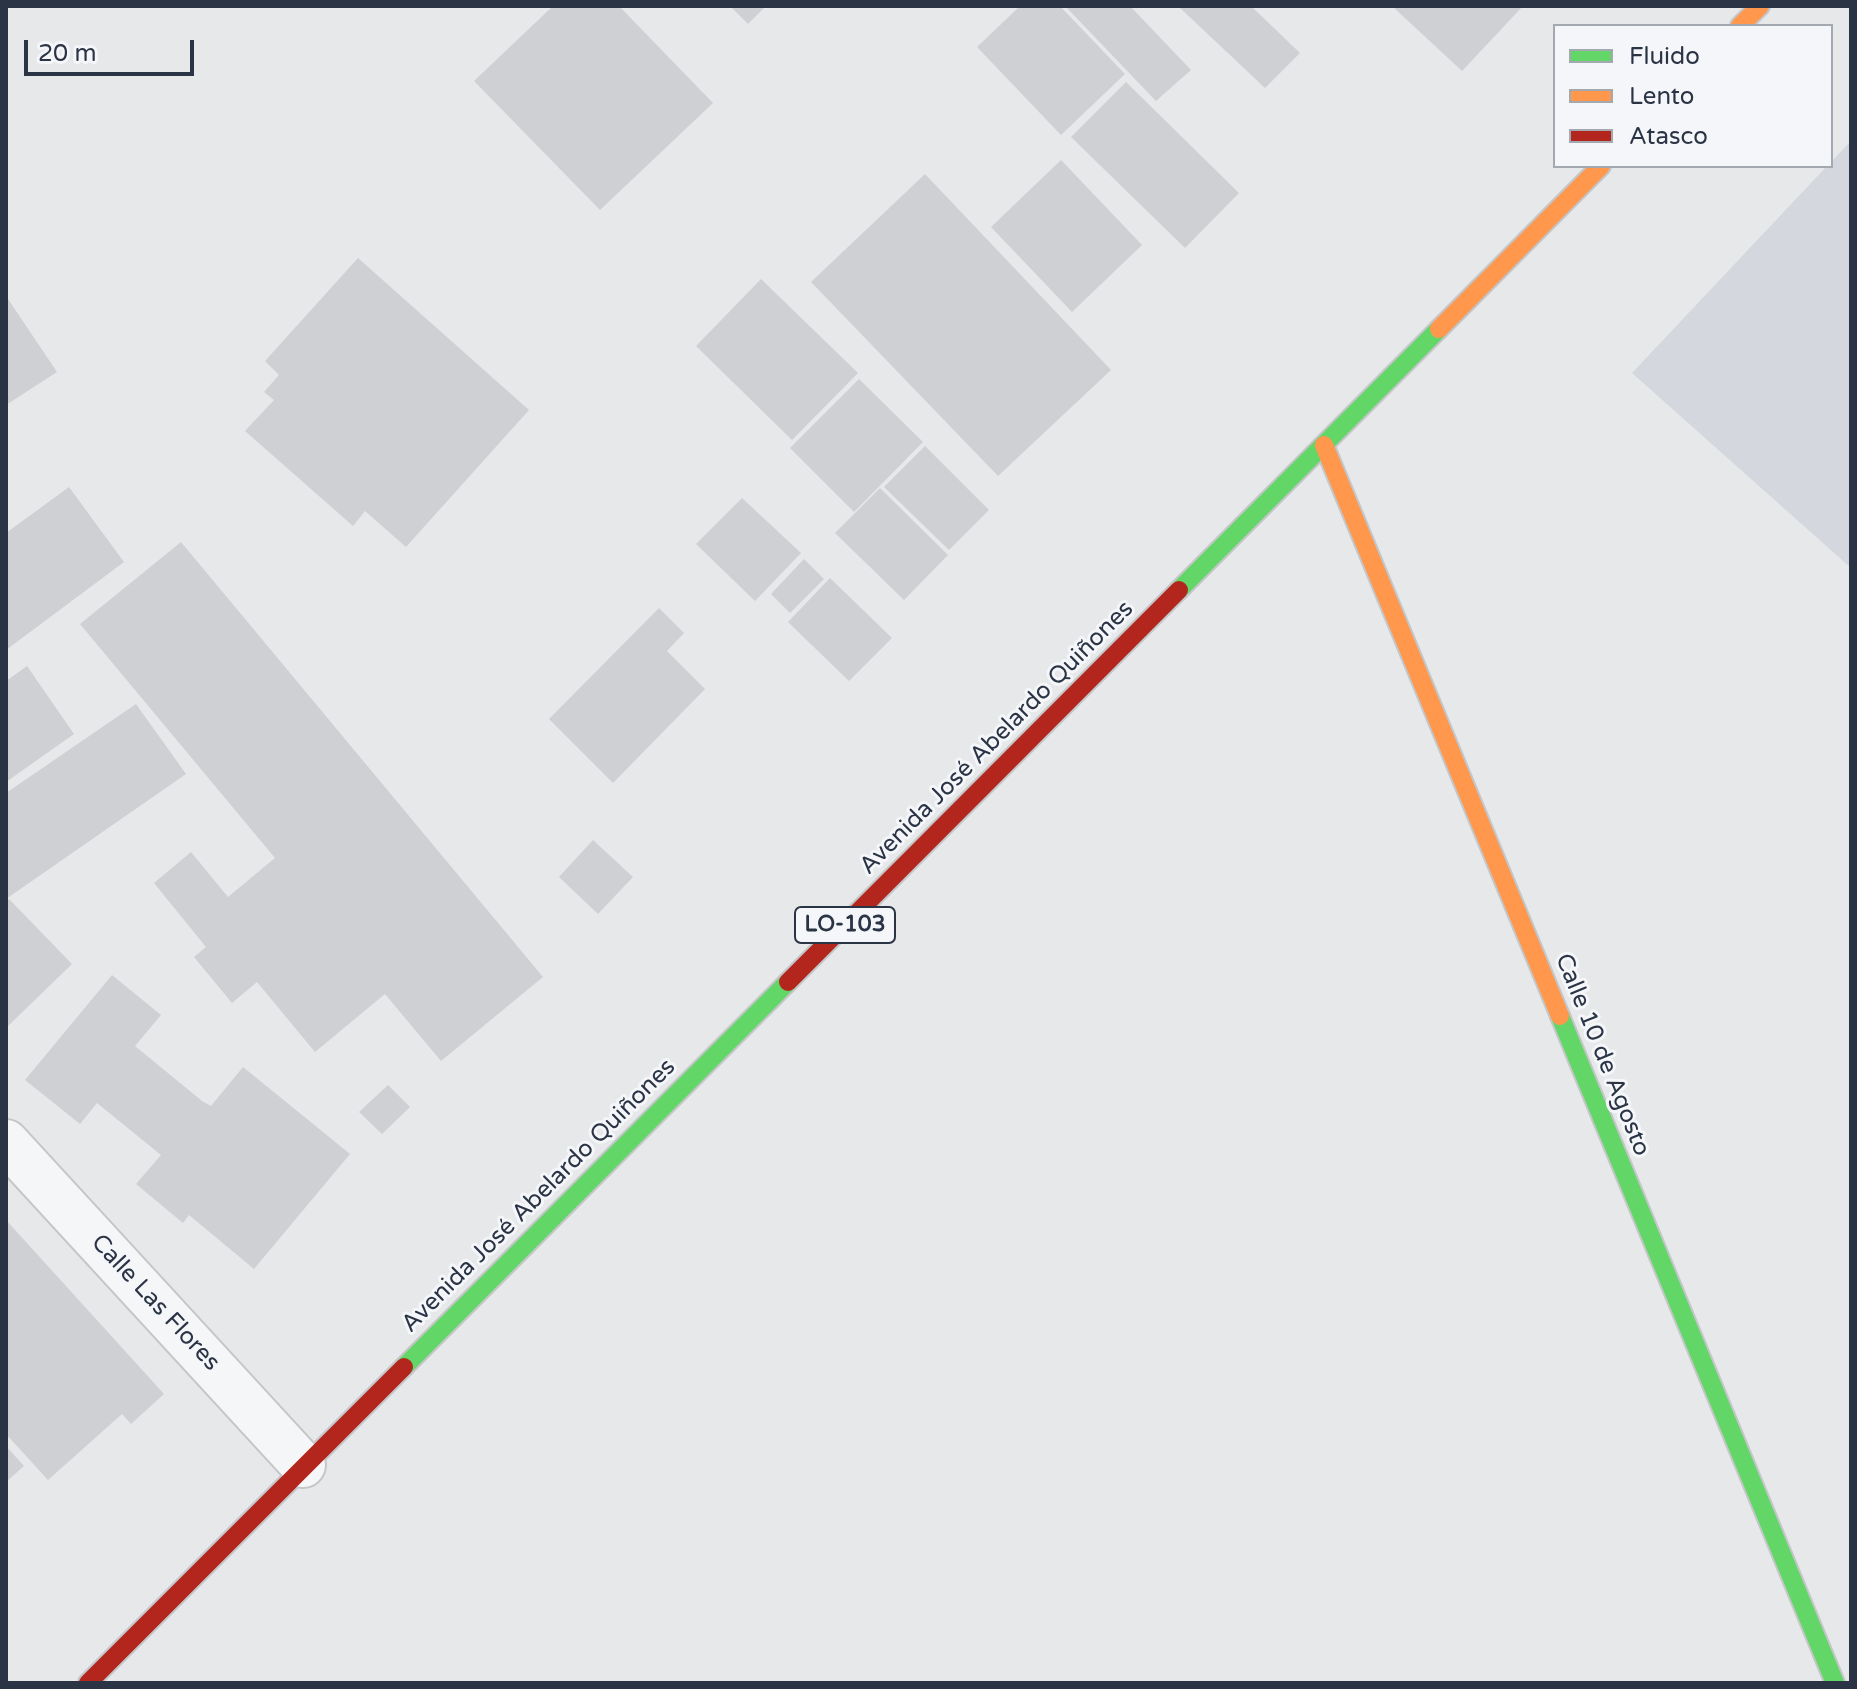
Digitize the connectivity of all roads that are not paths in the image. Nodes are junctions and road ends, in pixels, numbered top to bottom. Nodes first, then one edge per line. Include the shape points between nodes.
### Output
1 (1760, 6) edge
2 (1742, 24) edge
3 (1599, 168) edge
4 (1324, 445) junction
5 (6, 1142) edge
6 (303, 1465) junction
7 (88, 1683) edge
8 (1835, 1683) edge

1 - 2 main road
3 - 4 main road, Avenida José Abelardo Quiñones / LO-103
4 - 6 main road, Avenida José Abelardo Quiñones / LO-103
4 - 8 main road, Calle 10 de Agosto
5 - 6 street, Calle Las Flores
6 - 7 main road, Avenida José Abelardo Quiñones / LO-103

